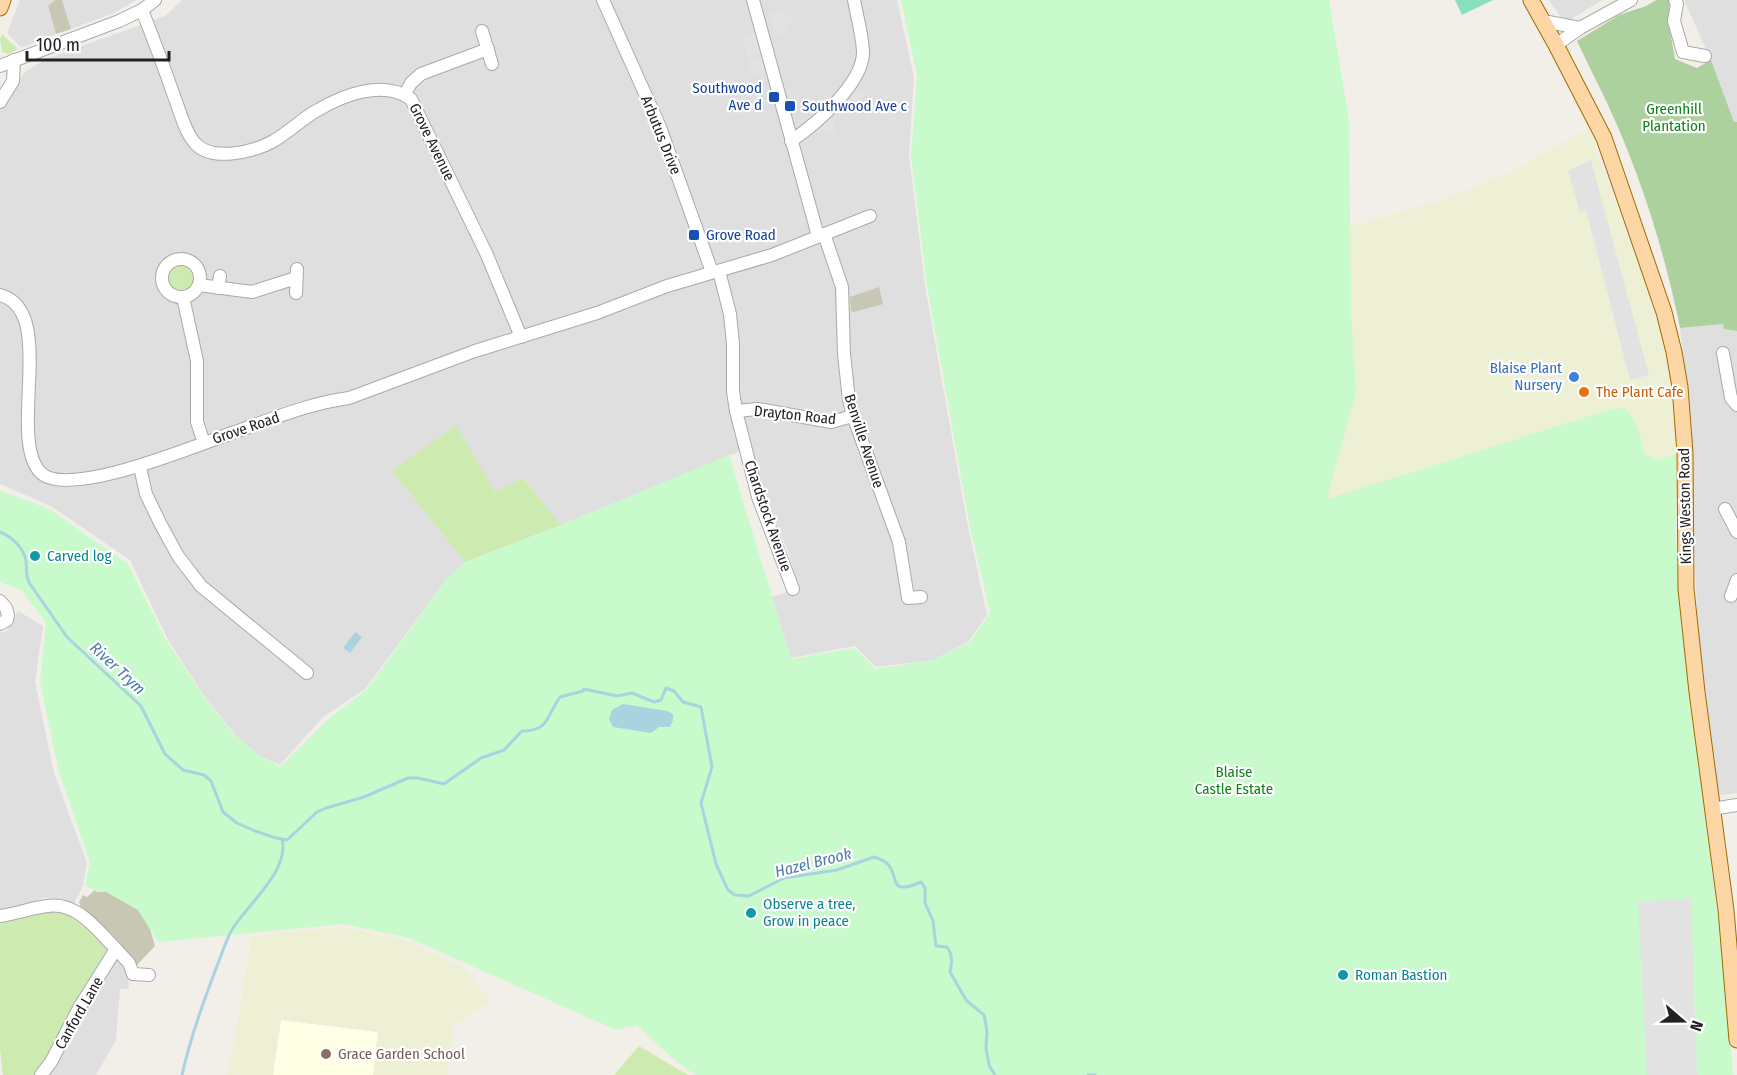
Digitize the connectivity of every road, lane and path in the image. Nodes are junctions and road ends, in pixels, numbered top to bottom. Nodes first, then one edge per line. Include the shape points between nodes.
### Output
1 (3, 0) edge
2 (155, 0) edge
3 (603, 0) edge
4 (753, 0) edge
5 (854, 0) edge
6 (1531, 0) edge
7 (1631, 0) edge
8 (1675, 0) edge
9 (0, 8) edge
10 (142, 10) junction
11 (1543, 21) junction
12 (1580, 28) junction
13 (482, 31) dead end
14 (1556, 45) junction
15 (488, 49) junction
16 (1705, 56) dead end
17 (6, 62) edge
18 (492, 64) dead end
19 (405, 94) junction
20 (0, 102) edge
21 (791, 141) junction
22 (870, 216) dead end
23 (821, 235) junction
24 (715, 272) junction
25 (199, 285) junction
26 (296, 293) dead end
27 (0, 296) edge
28 (183, 297) junction
29 (521, 337) junction
30 (1723, 353) dead end
31 (1737, 405) edge
32 (736, 411) junction
33 (853, 416) junction
34 (204, 443) junction
35 (140, 467) junction
36 (1725, 509) dead end
37 (1737, 530) edge
38 (1737, 580) edge
39 (788, 586) dead end
40 (1731, 596) dead end
41 (921, 597) dead end
42 (0, 601) edge
43 (0, 624) edge
44 (304, 667) dead end
45 (1737, 805) edge
46 (1712, 809) junction
47 (0, 916) edge
48 (116, 949) junction
49 (149, 975) dead end
50 (1737, 1040) edge
51 (41, 1075) edge

1 - 9 main road
2 - 10 street
3 - 24 street, Arbutus Drive via 660,127
4 - 21 street, Benville Avenue
5 - 21 street via 851,18 863,52 859,71 811,127
6 - 11 main road, Kings Weston Road
7 - 12 street
8 - 16 street via 1674,21 1683,52
10 - 17 street via 94,32
10 - 19 street, Grove Avenue via 185,126 192,140 208,152 238,153 274,141 315,111 355,93 390,90
11 - 12 street
11 - 14 main road, Kings Weston Road
12 - 14 street
13 - 15 street
14 - 46 main road, Kings Weston Road via 1604,138 1674,352 1685,453 1686,589
15 - 18 street
15 - 19 street via 421,74
17 - 20 street via 12,81
19 - 29 street, Grove Avenue via 415,104 487,255
21 - 23 street, Benville Avenue
22 - 23 street, Grove Road
23 - 24 street, Grove Road
23 - 33 street, Benville Avenue via 842,287 845,373
24 - 29 street, Grove Road
24 - 32 street, Chardstock Avenue via 730,314
25 - 26 street via 219,282 252,292 297,274
25 - 28 street
25 - 28 street via 196,266 185,259 172,261 163,270 163,283 170,294
27 - 35 street, Grove Road via 19,306 27,326 30,438 40,472 65,480
28 - 34 street via 197,361 196,422
29 - 34 street, Grove Road via 349,398 330,400
30 - 31 street via 1725,390
32 - 33 street, Drayton Road via 766,410 831,422
32 - 39 street, Chardstock Avenue via 758,497
33 - 41 street, Benville Avenue via 899,542 908,598
34 - 35 street, Grove Road
35 - 44 street via 146,494 178,556 201,586
36 - 37 street
38 - 40 street
42 - 43 street via 8,620
45 - 46 street
46 - 50 main road, Kings Weston Road via 1726,910
47 - 48 street via 47,906 69,906
48 - 49 street via 133,974
48 - 51 street, Canford Lane

